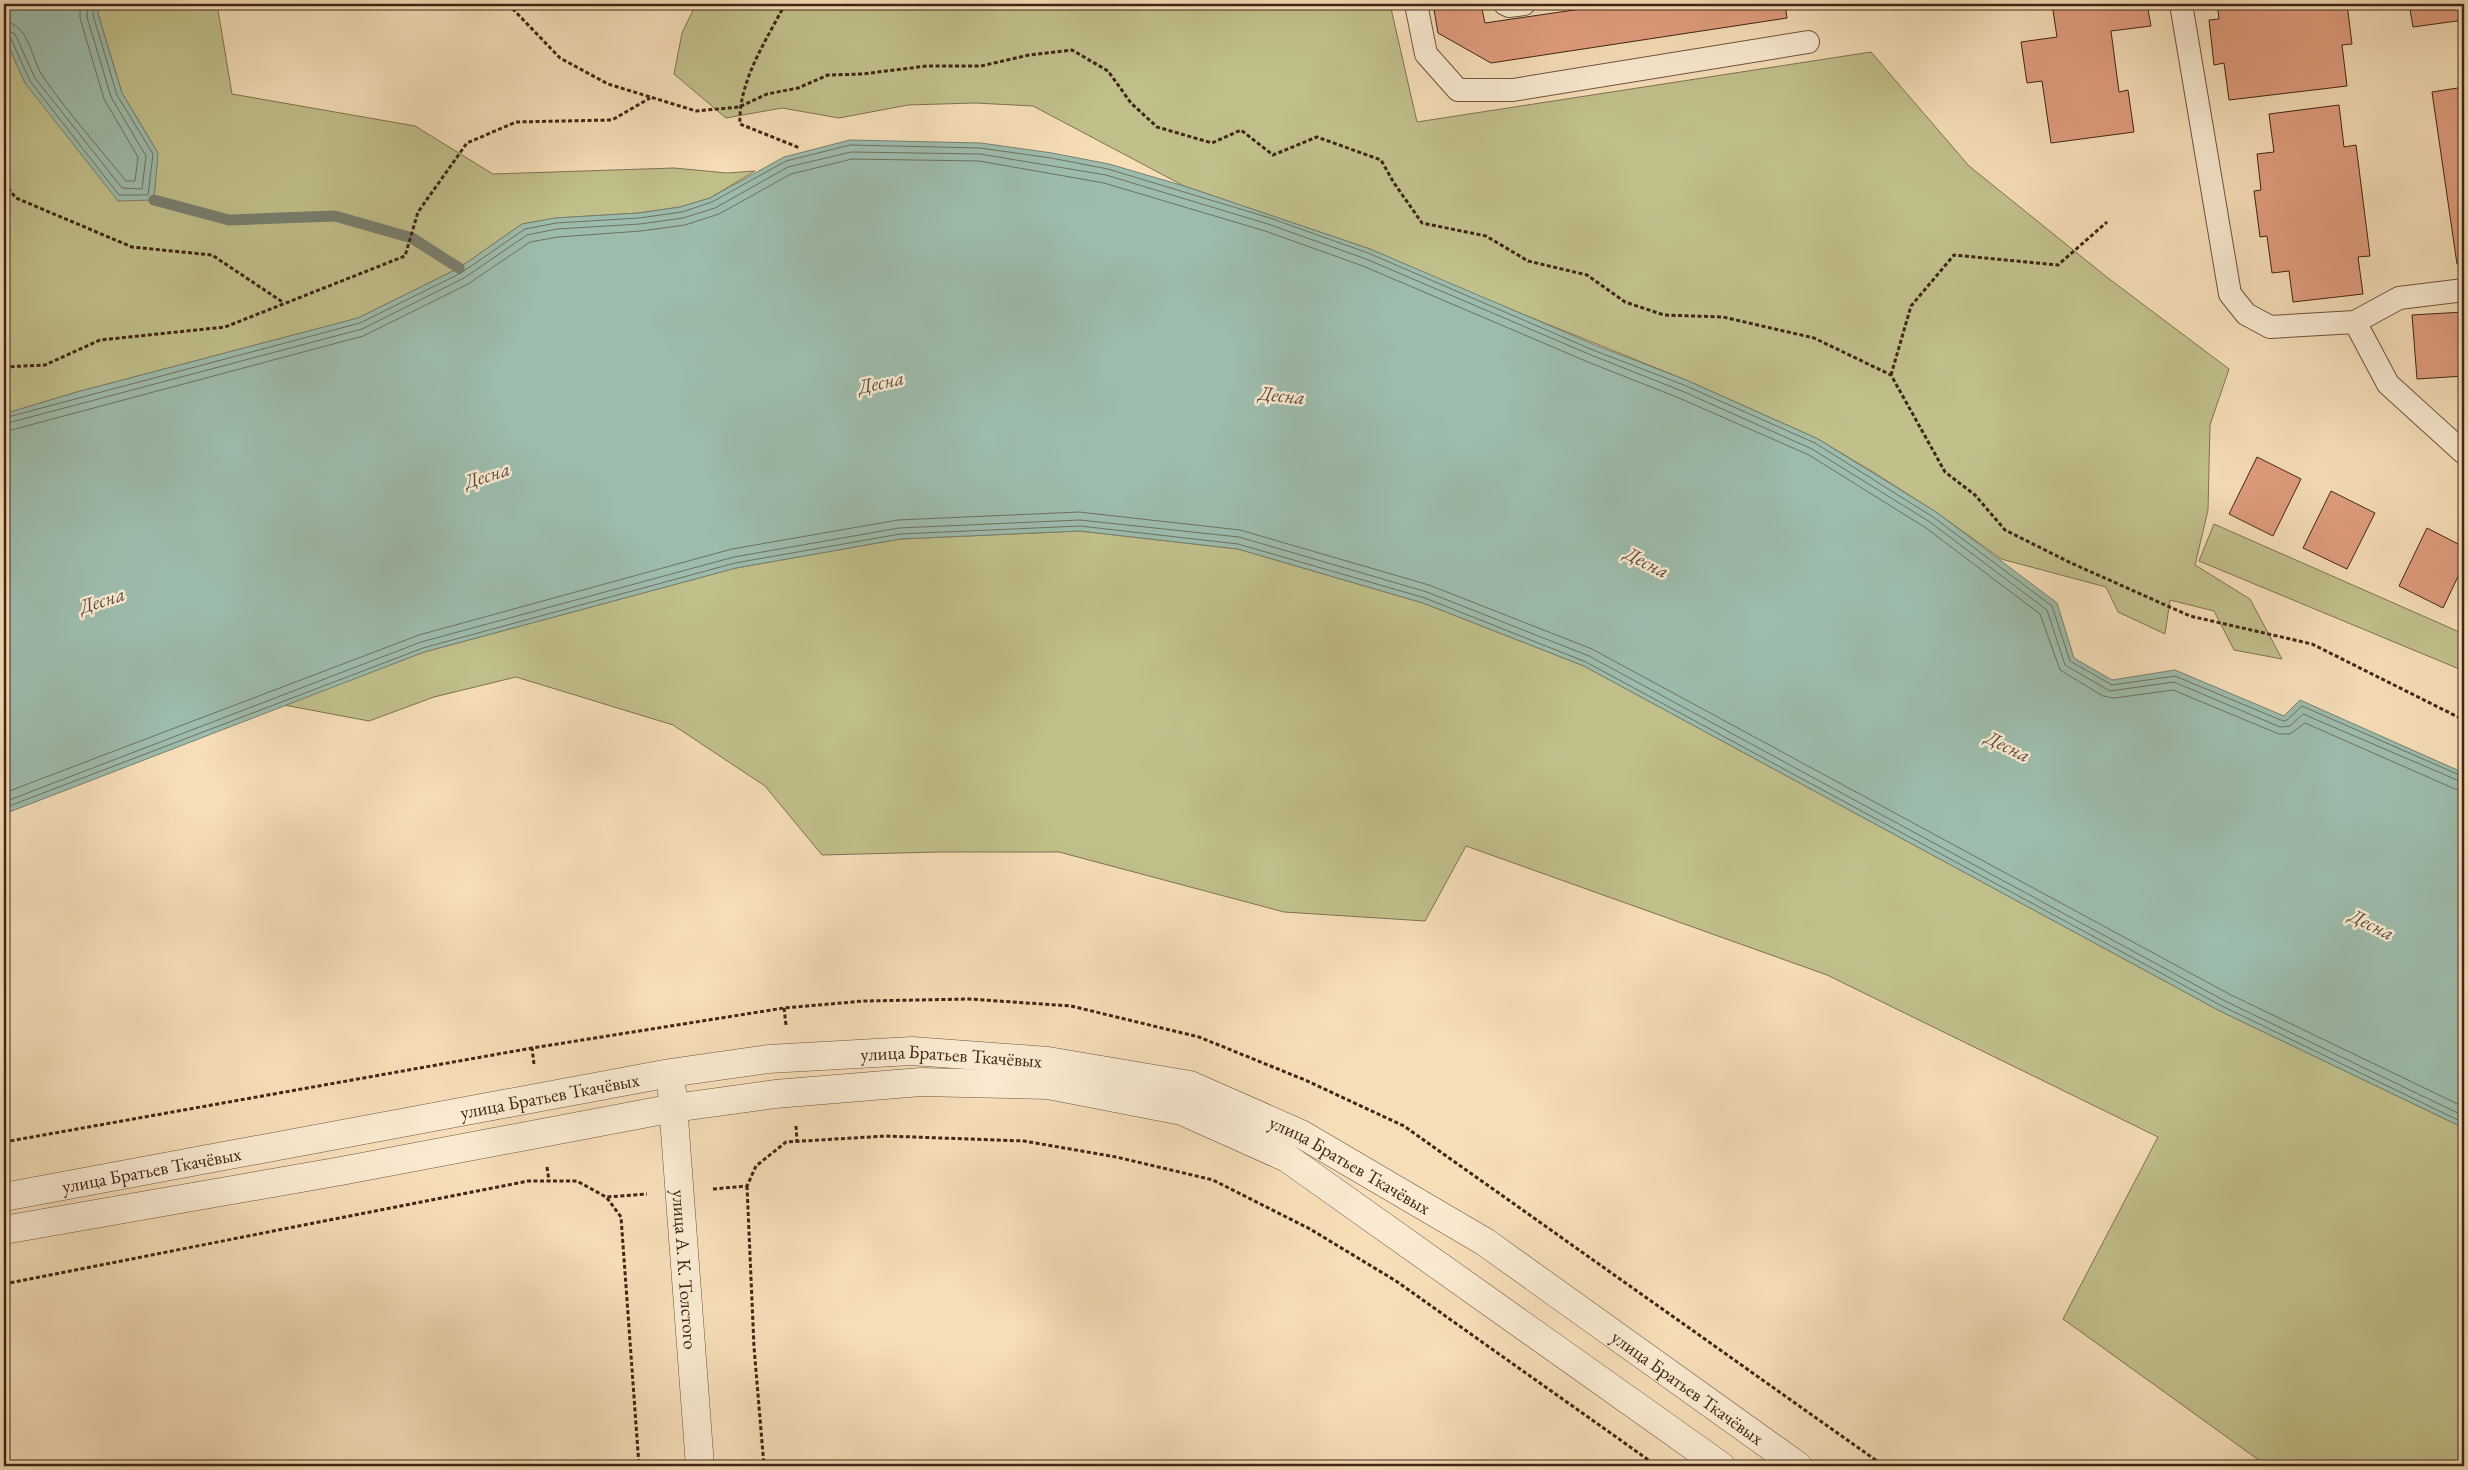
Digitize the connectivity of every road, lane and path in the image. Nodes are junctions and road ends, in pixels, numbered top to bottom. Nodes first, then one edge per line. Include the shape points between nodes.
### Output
1 (508, 4) edge
2 (785, 4) edge
3 (1416, 4) edge
4 (1505, 4) edge
5 (1524, 4) edge
6 (2181, 4) edge
7 (1808, 42) dead end
8 (650, 98) junction
9 (739, 108) junction
10 (800, 148) dead end
11 (4, 182) edge
12 (2107, 222) dead end
13 (2464, 290) edge
14 (284, 303) junction
15 (2354, 322) junction
16 (4, 367) edge
17 (1891, 375) junction
18 (2464, 453) edge
19 (2464, 720) edge
20 (532, 1048) dead end
21 (670, 1073) junction
22 (674, 1108) junction
23 (4, 1142) edge
24 (746, 1186) junction
25 (680, 1192) junction
26 (4, 1197) edge
27 (606, 1197) junction
28 (4, 1230) edge
29 (4, 1284) edge
30 (638, 1466) edge
31 (700, 1466) edge
32 (764, 1466) edge
33 (1657, 1466) edge
34 (1721, 1466) edge
35 (1798, 1466) edge

1 - 8 path via 560,58 608,84
2 - 9 path via 752,70
3 - 7 lane via 1426,54 1458,90 1513,90
4 - 5 lane
6 - 15 lane via 2230,294 2246,314 2270,327
8 - 9 path via 696,111
8 - 14 path via 612,120 516,122 466,143 418,212 405,256
9 - 10 path via 740,124
9 - 17 path via 767,94 798,88 828,76 927,66 981,66 1028,55 1072,50 1108,71 1131,103 1156,127 1212,143 1241,130 1273,155 1317,137 1381,160 1422,223 1486,236 1528,261 1586,275 1625,302 1664,315 1723,318 1814,338
11 - 14 path via 16,198 132,247 212,255
12 - 17 path via 2058,265 1954,255 1911,306
13 - 15 lane via 2399,298
14 - 16 path via 225,327 100,340 45,365
15 - 18 lane via 2388,384
17 - 19 path via 1945,472 1975,494 2006,530 2190,616 2312,644
20 - 23 path
21 - 22 street, улица А. К. Толстого
21 - 26 street, улица Братьев Ткачёвых
21 - 35 street, улица Братьев Ткачёвых via 768,1059 912,1051 1048,1061 1190,1085 1301,1134 1485,1242
22 - 25 street, улица А. К. Толстого
22 - 28 street, улица Братьев Ткачёвых
22 - 34 street, улица Братьев Ткачёвых via 775,1094 922,1082 1048,1084 1182,1111 1288,1158
24 - 25 path
24 - 32 path
24 - 33 path via 756,1166 786,1142 886,1136 1024,1141 1116,1157 1213,1180 1310,1229 1396,1281
25 - 27 path
25 - 31 street, улица А. К. Толстого
27 - 29 path via 577,1181 528,1181
27 - 30 path via 620,1217

